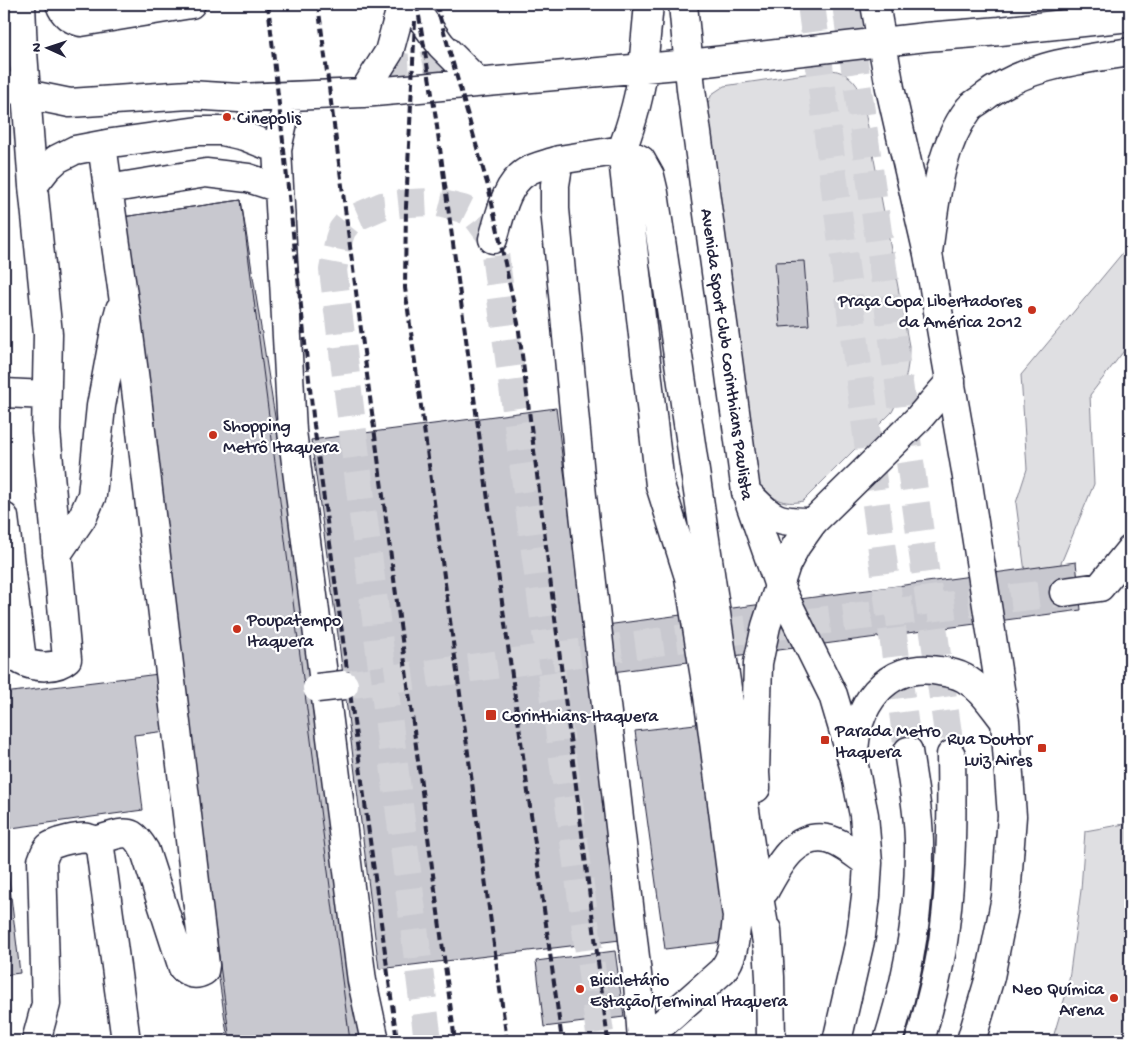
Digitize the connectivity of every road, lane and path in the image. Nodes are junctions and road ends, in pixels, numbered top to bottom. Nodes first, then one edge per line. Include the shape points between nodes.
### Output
1 (21, 4) edge
2 (60, 4) edge
3 (191, 4) edge
4 (402, 4) edge
5 (411, 4) edge
6 (649, 4) edge
7 (683, 4) edge
8 (875, 4) edge
9 (1130, 17) edge
10 (881, 43) junction
11 (1130, 52) edge
12 (689, 64) junction
13 (643, 68) junction
14 (478, 82) junction
15 (15, 89) edge
16 (363, 93) junction
17 (289, 96) junction
18 (102, 145) junction
19 (278, 149) junction
20 (622, 150) junction
21 (560, 160) junction
22 (33, 186) junction
23 (279, 188) junction
24 (108, 189) junction
25 (493, 239) dead end
26 (928, 254) junction
27 (125, 309) junction
28 (951, 380) junction
29 (4, 393) edge
30 (46, 395) junction
31 (746, 492) junction
32 (4, 517) edge
33 (813, 522) junction
34 (1130, 550) edge
35 (57, 554) junction
36 (779, 586) junction
37 (1064, 592) tunnel mouth
38 (344, 684) tunnel mouth
39 (317, 688) dead end
40 (1005, 721) junction
41 (908, 751) tunnel mouth
42 (952, 755) tunnel mouth
43 (854, 766) junction
44 (96, 841) junction
45 (868, 863) junction
46 (765, 890) junction
47 (768, 948) junction
48 (770, 977) junction
49 (40, 1029) edge
50 (59, 1041) edge
51 (126, 1041) edge
52 (375, 1041) edge
53 (642, 1041) edge
54 (755, 1041) edge
55 (771, 1041) edge
56 (837, 1041) edge
57 (888, 1041) edge
58 (920, 1041) edge
59 (971, 1041) edge

1 - 15 main road
2 - 3 main road via 71,20 81,22
4 - 16 main road via 389,52
5 - 14 main road via 441,45
6 - 13 main road
7 - 12 main road, Avenida Sport Club Corinthians Paulista
8 - 10 main road
9 - 10 main road
10 - 12 main road
10 - 26 main road
11 - 26 main road via 1060,63 1024,74 969,108 954,134 940,177
12 - 13 main road
12 - 31 main road, Avenida Sport Club Corinthians Paulista
13 - 14 main road
13 - 20 main road via 634,119
14 - 16 main road
15 - 17 main road via 70,103 189,95
15 - 22 main road
16 - 17 main road
17 - 19 main road
18 - 19 main road via 222,130
18 - 22 main road via 75,150 57,159
18 - 24 main road
19 - 23 main road
20 - 21 main road
20 - 47 main road via 641,160 650,176 654,193
20 - 53 main road via 660,485 689,577 737,917 729,962
21 - 25 main road via 526,172 514,184 504,203
21 - 53 main road via 555,209 582,496
22 - 30 main road via 48,334
23 - 24 main road via 248,178 206,173
23 - 52 main road via 292,431 362,981
24 - 27 main road
26 - 28 main road
27 - 35 main road via 120,309 101,406 92,495 83,516
27 - 44 main road via 204,972 191,974 183,968 145,851 139,842 128,834
28 - 33 main road via 918,419
28 - 40 main road
29 - 30 main road
30 - 35 main road
31 - 33 main road via 777,518
31 - 36 main road, Avenida Sport Club Corinthians Paulista
32 - 35 main road via 22,661 33,666 67,659
33 - 36 main road via 796,546
34 - 37 main road via 1100,587
36 - 43 main road, Avenida Sport Club Corinthians Paulista via 833,695
36 - 46 main road via 758,663 755,773
38 - 39 main road, bridge
40 - 43 main road via 980,690 964,678 931,670 908,670 890,678 867,705 854,742
40 - 59 main road via 1012,816 1006,896 990,977
41 - 57 main road via 919,852 917,902 901,1000
42 - 58 main road via 952,826 945,927
43 - 45 main road, Avenida Sport Club Corinthians Paulista via 864,815
44 - 49 main road via 81,838 52,844 44,853 46,1004
44 - 51 main road via 100,848
45 - 46 main road via 827,839 811,839 783,858
45 - 56 main road, Avenida Sport Club Corinthians Paulista via 862,936
46 - 47 main road
47 - 48 main road
48 - 54 main road
48 - 55 main road
49 - 50 main road

